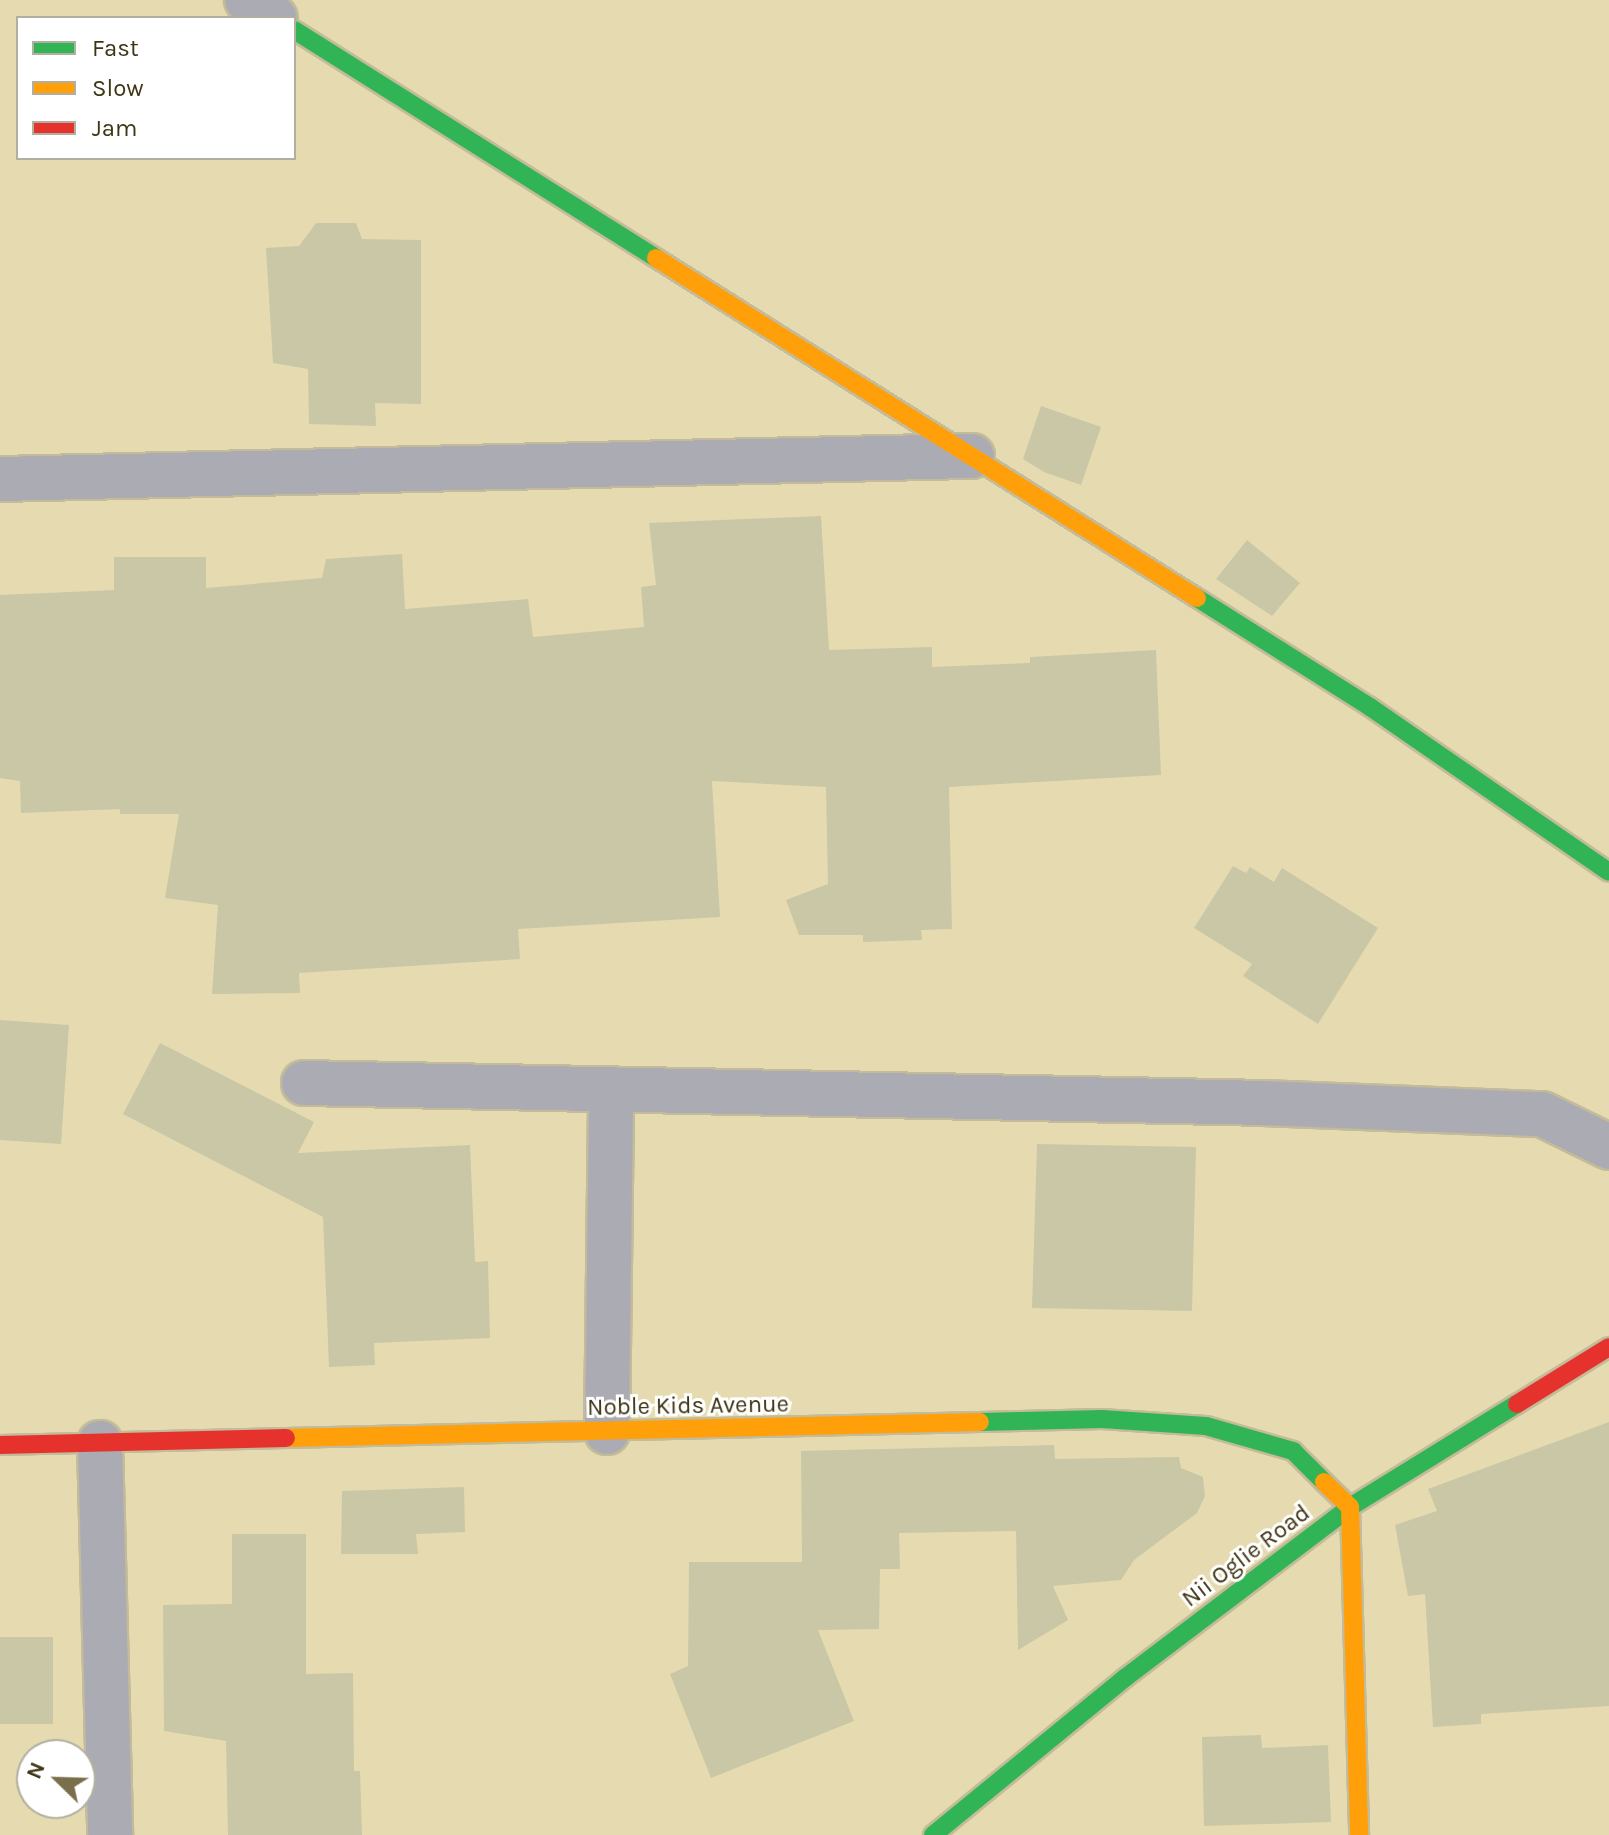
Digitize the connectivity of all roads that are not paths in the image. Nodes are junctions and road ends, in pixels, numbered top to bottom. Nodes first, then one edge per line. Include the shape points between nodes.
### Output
1 (247, 0) edge
2 (272, 16) edge
3 (296, 31) edge
4 (972, 456) junction
5 (0, 479) edge
6 (1609, 872) edge
7 (304, 1083) dead end
8 (611, 1089) junction
9 (1609, 1147) edge
10 (1609, 1347) edge
11 (607, 1432) junction
12 (100, 1443) junction
13 (0, 1445) edge
14 (1350, 1507) junction
15 (110, 1835) edge
16 (933, 1835) edge
17 (1359, 1835) edge

1 - 2 street
3 - 4 street
4 - 5 street
4 - 6 street via 1370,707
7 - 8 street
8 - 9 street via 1542,1114
8 - 11 street
10 - 14 street, Nii Oglie Road
11 - 12 street, Noble Kids Avenue
11 - 14 street, Noble Kids Avenue via 1102,1419 1206,1426 1293,1451
12 - 13 street, Noble Kids Avenue
12 - 15 street
14 - 16 street, Nii Oglie Road via 1125,1678
14 - 17 street

